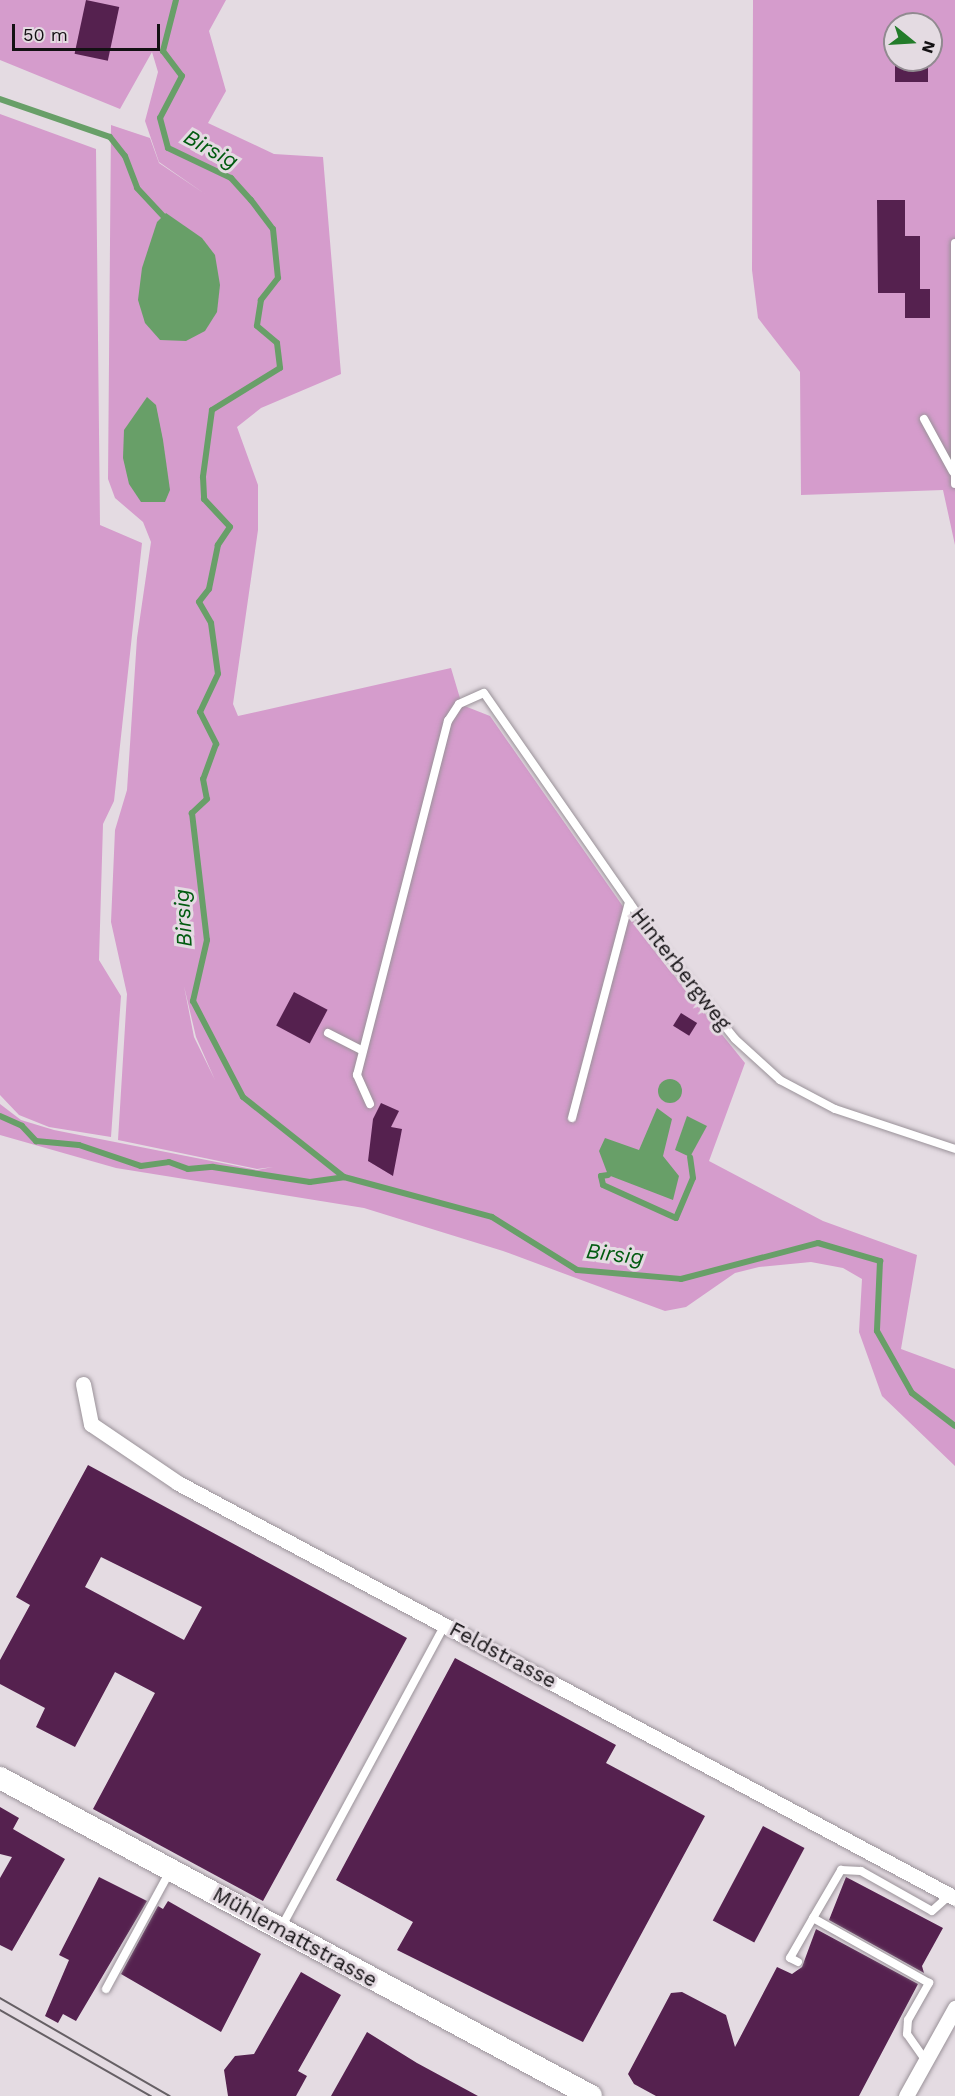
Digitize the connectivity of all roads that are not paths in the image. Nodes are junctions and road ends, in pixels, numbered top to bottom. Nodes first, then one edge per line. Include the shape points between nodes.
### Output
1 (955, 243) edge
2 (924, 419) dead end
3 (954, 474) edge
4 (955, 484) edge
5 (629, 902) junction
6 (328, 1033) dead end
7 (363, 1051) junction
8 (370, 1104) dead end
9 (572, 1118) dead end
10 (955, 1149) edge
11 (83, 1384) dead end
12 (446, 1624) junction
13 (0, 1778) edge
14 (171, 1869) junction
15 (953, 1896) edge
16 (813, 1918) junction
17 (280, 1929) junction
18 (798, 1962) dead end
19 (106, 1989) dead end
20 (955, 2008) edge
21 (926, 2061) junction
22 (591, 2096) edge
23 (906, 2096) edge

1 - 3 lane
2 - 3 lane
3 - 4 lane
5 - 7 lane, Hinterbergweg via 484,693 459,705 448,721
5 - 9 lane
5 - 10 lane, Hinterbergweg via 735,1039 780,1080 845,1113
6 - 7 lane
7 - 8 lane via 357,1075
11 - 12 street, Feldstrasse via 92,1424 118,1445 178,1483
12 - 15 street, Feldstrasse
12 - 17 lane
13 - 14 main road, Mühlemattstrasse
14 - 17 main road, Mühlemattstrasse
14 - 19 lane
15 - 16 lane via 932,1911 861,1871 841,1870
16 - 18 lane via 790,1958
16 - 21 lane via 929,1983 905,2019 907,2034
17 - 22 main road, Mühlemattstrasse
20 - 21 street
21 - 23 street

